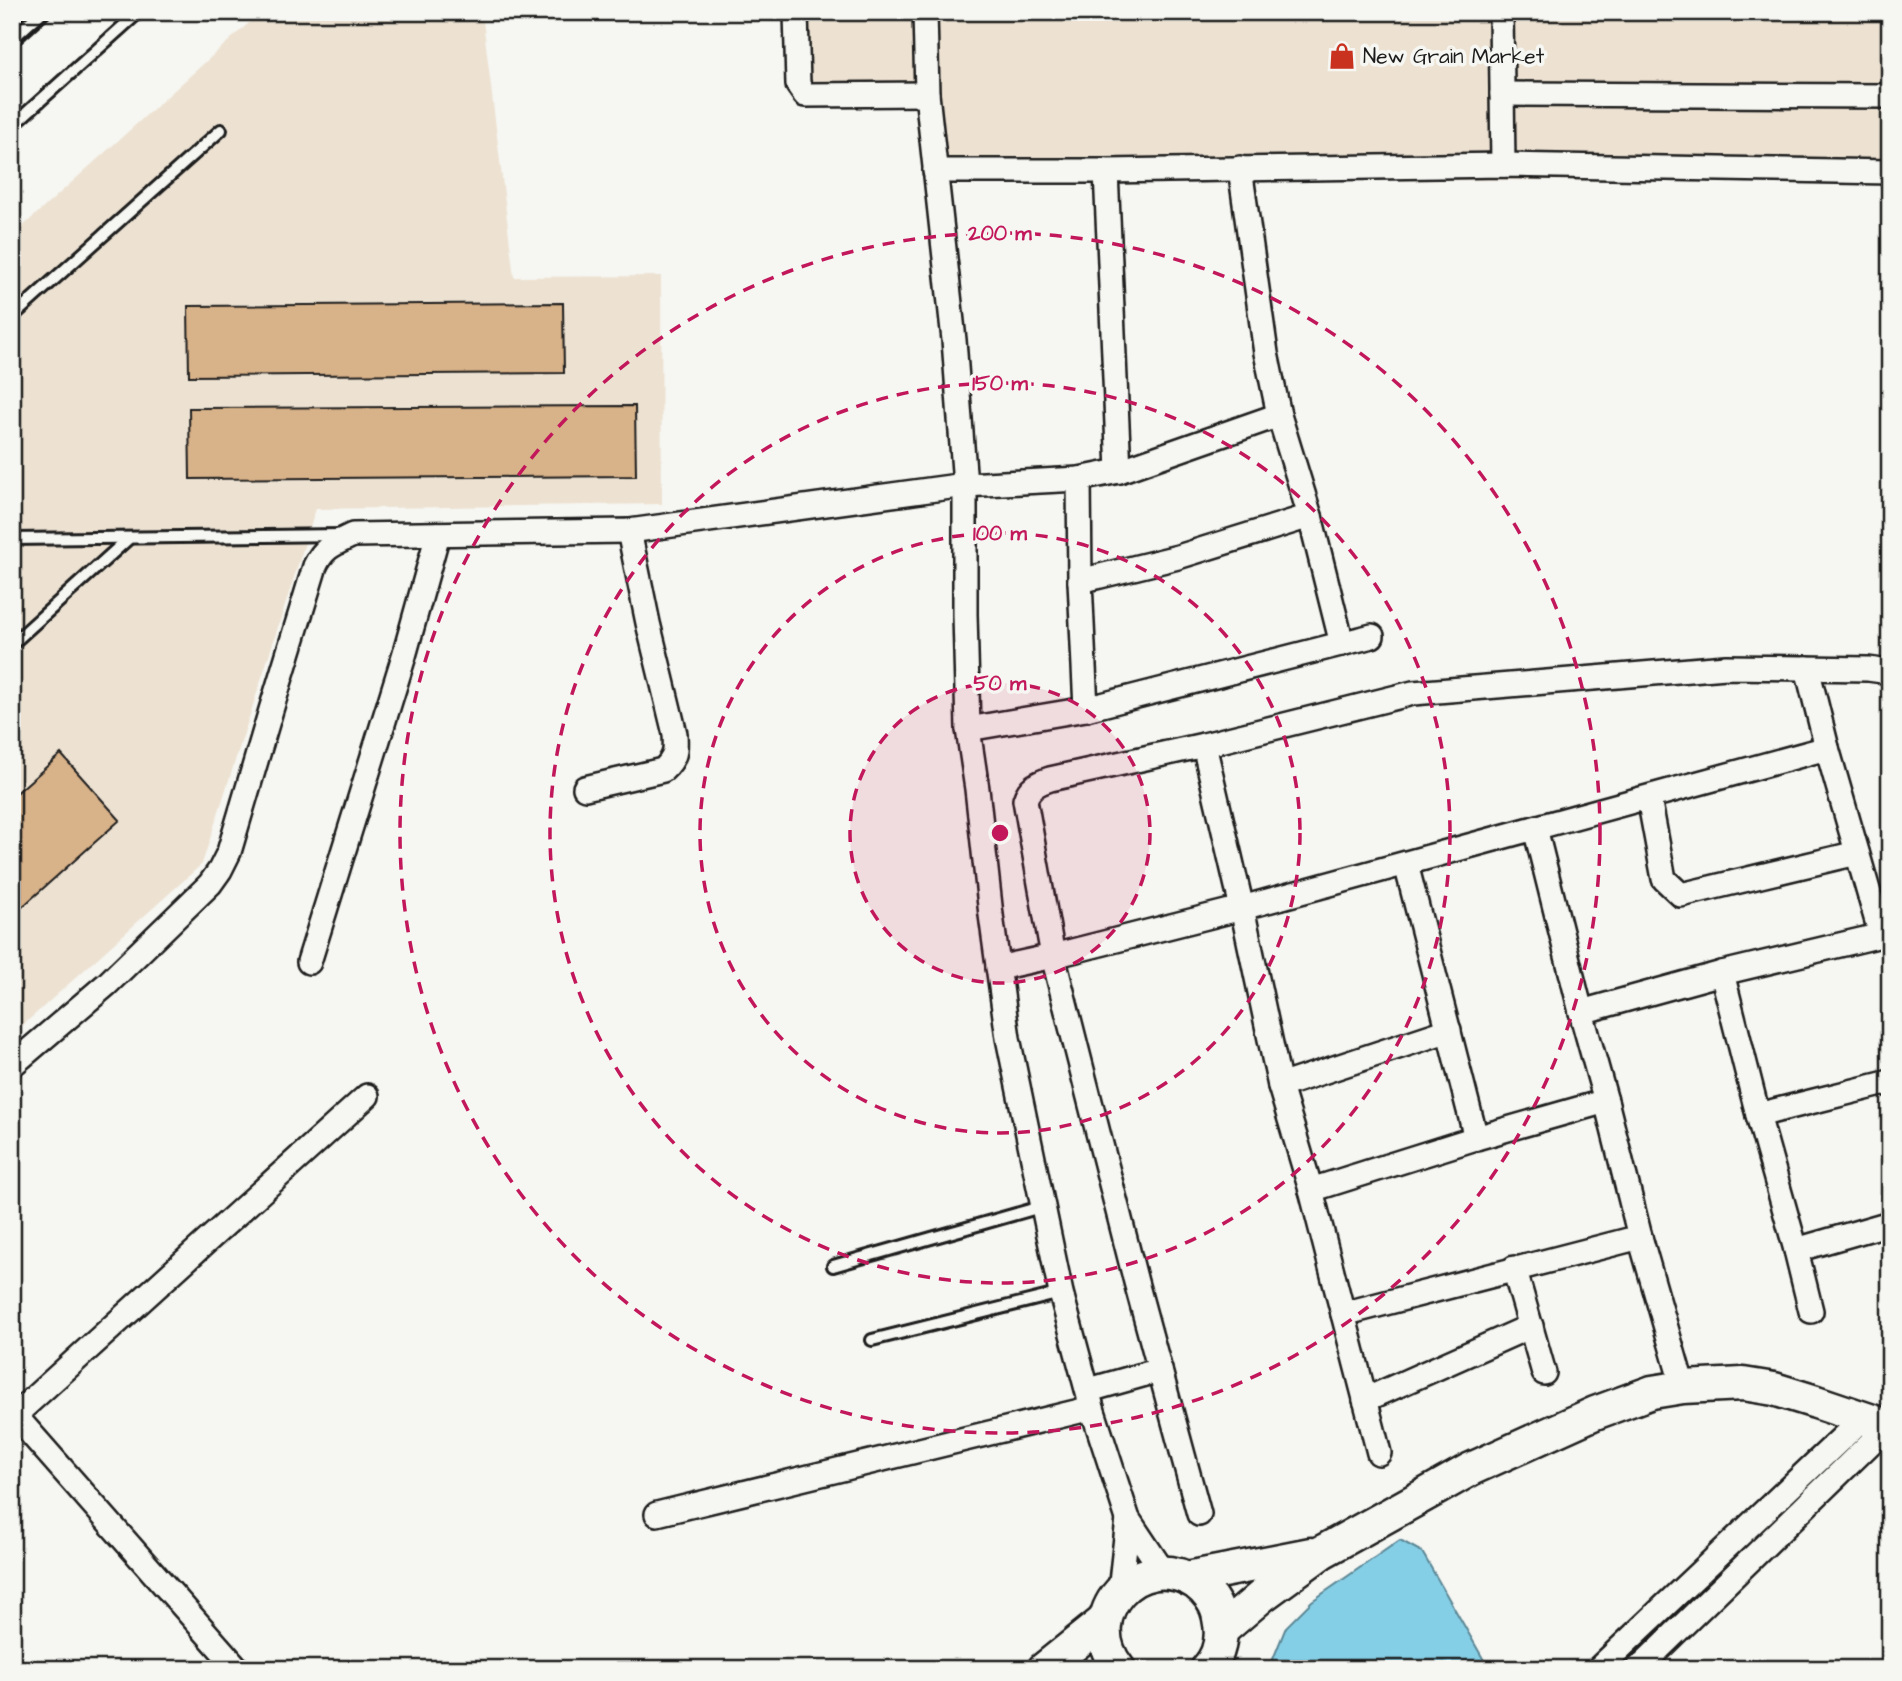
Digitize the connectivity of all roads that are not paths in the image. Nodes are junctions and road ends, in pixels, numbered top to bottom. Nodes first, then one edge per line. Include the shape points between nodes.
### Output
1 (139, 12) edge
2 (796, 12) edge
3 (925, 12) edge
4 (1500, 12) edge
5 (927, 94) junction
6 (1502, 94) junction
7 (1890, 96) edge
8 (12, 126) edge
9 (221, 130) dead end
10 (1503, 165) junction
11 (1240, 168) junction
12 (934, 171) junction
13 (1106, 171) junction
14 (1890, 172) edge
15 (12, 317) edge
16 (1279, 415) junction
17 (1119, 471) junction
18 (1079, 479) junction
19 (965, 485) junction
20 (1310, 516) junction
21 (629, 531) junction
22 (438, 534) junction
23 (353, 535) junction
24 (12, 539) edge
25 (128, 539) junction
26 (1080, 581) junction
27 (1372, 636) dead end
28 (12, 644) edge
29 (1342, 644) junction
30 (1807, 668) junction
31 (1890, 672) edge
32 (1086, 709) junction
33 (968, 729) junction
34 (1204, 745) junction
35 (1827, 748) junction
36 (585, 788) dead end
37 (1648, 798) junction
38 (1535, 828) junction
39 (1857, 853) junction
40 (1406, 864) junction
41 (1242, 908) junction
42 (1886, 934) edge
43 (1053, 956) junction
44 (309, 962) dead end
45 (998, 968) junction
46 (1721, 973) junction
47 (1581, 1012) junction
48 (1449, 1030) junction
49 (12, 1065) edge
50 (1890, 1082) edge
51 (1280, 1086) junction
52 (367, 1096) dead end
53 (1606, 1101) junction
54 (1758, 1115) junction
55 (1476, 1138) junction
56 (1311, 1190) junction
57 (1044, 1206) junction
58 (1890, 1223) edge
59 (1640, 1237) junction
60 (1796, 1250) junction
61 (833, 1266) dead end
62 (1514, 1268) junction
63 (1061, 1293) junction
64 (1811, 1311) dead end
65 (1343, 1314) junction
66 (1531, 1326) junction
67 (872, 1340) dead end
68 (1160, 1370) junction
69 (1544, 1373) dead end
70 (1683, 1387) junction
71 (1090, 1399) junction
72 (1365, 1400) junction
73 (14, 1413) edge
74 (1880, 1424) edge
75 (1379, 1453) dead end
76 (657, 1514) dead end
77 (1199, 1514) dead end
78 (1128, 1519) junction
79 (1322, 1552) junction
80 (1175, 1575) junction
81 (1686, 1586) junction
82 (1120, 1591) junction
83 (1705, 1603) junction
84 (1105, 1620) junction
85 (1222, 1630) junction
86 (1211, 1667) edge
87 (238, 1669) edge
88 (1044, 1669) edge
89 (1119, 1669) edge
90 (1598, 1669) edge
91 (1639, 1669) edge

1 - 8 lane
2 - 5 street via 799,85 805,95
3 - 5 street
4 - 6 street
5 - 12 street
6 - 7 street
6 - 10 street
9 - 15 lane
10 - 11 street
10 - 14 street
11 - 13 street
11 - 16 street
12 - 13 street
12 - 19 street
13 - 17 street
16 - 17 street
16 - 20 street
17 - 18 street
18 - 19 street
18 - 26 street
19 - 21 street
19 - 33 street
20 - 26 street
20 - 29 street
21 - 22 street
21 - 36 street via 676,748 663,770
22 - 23 street
22 - 44 street
23 - 25 lane
23 - 49 street via 330,546 315,566 220,870 107,984
24 - 25 lane
25 - 28 lane
26 - 32 street
27 - 29 street
29 - 32 street
30 - 31 street
30 - 34 street via 1726,667 1413,693
30 - 35 street
32 - 33 street
33 - 45 street
34 - 41 street
34 - 43 street via 1050,779 1028,792 1025,800
35 - 37 street
35 - 39 street
37 - 38 street
37 - 39 street via 1664,878 1681,895
38 - 40 street
38 - 47 street
39 - 42 street
40 - 41 street
40 - 48 street
41 - 43 street
41 - 51 street
42 - 46 street
43 - 45 street
43 - 68 street
45 - 57 street
46 - 47 street
46 - 54 street
47 - 53 street
48 - 51 street
48 - 55 street
50 - 54 street
51 - 56 street
52 - 73 street
53 - 55 street
53 - 59 street
54 - 60 street
55 - 56 street
56 - 65 street
57 - 61 lane
57 - 63 street
58 - 60 street
59 - 62 street
59 - 70 street
60 - 64 street
62 - 65 street
62 - 66 street
63 - 67 lane
63 - 71 street
65 - 72 street
66 - 69 street
66 - 72 street
68 - 71 street
68 - 77 street
70 - 74 main road via 1743,1384 1784,1392
70 - 79 main road via 1652,1392 1606,1409 1471,1469
71 - 76 street
71 - 78 street
72 - 75 street
73 - 87 street
74 - 81 street
74 - 83 street
78 - 80 street
78 - 82 street
79 - 80 main road
79 - 85 main road
80 - 82 main road via 1148,1574
80 - 85 main road via 1201,1587 1212,1599
81 - 83 street
81 - 90 street
82 - 84 main road
83 - 91 street
84 - 88 main road
84 - 89 main road via 1105,1641
85 - 86 main road

